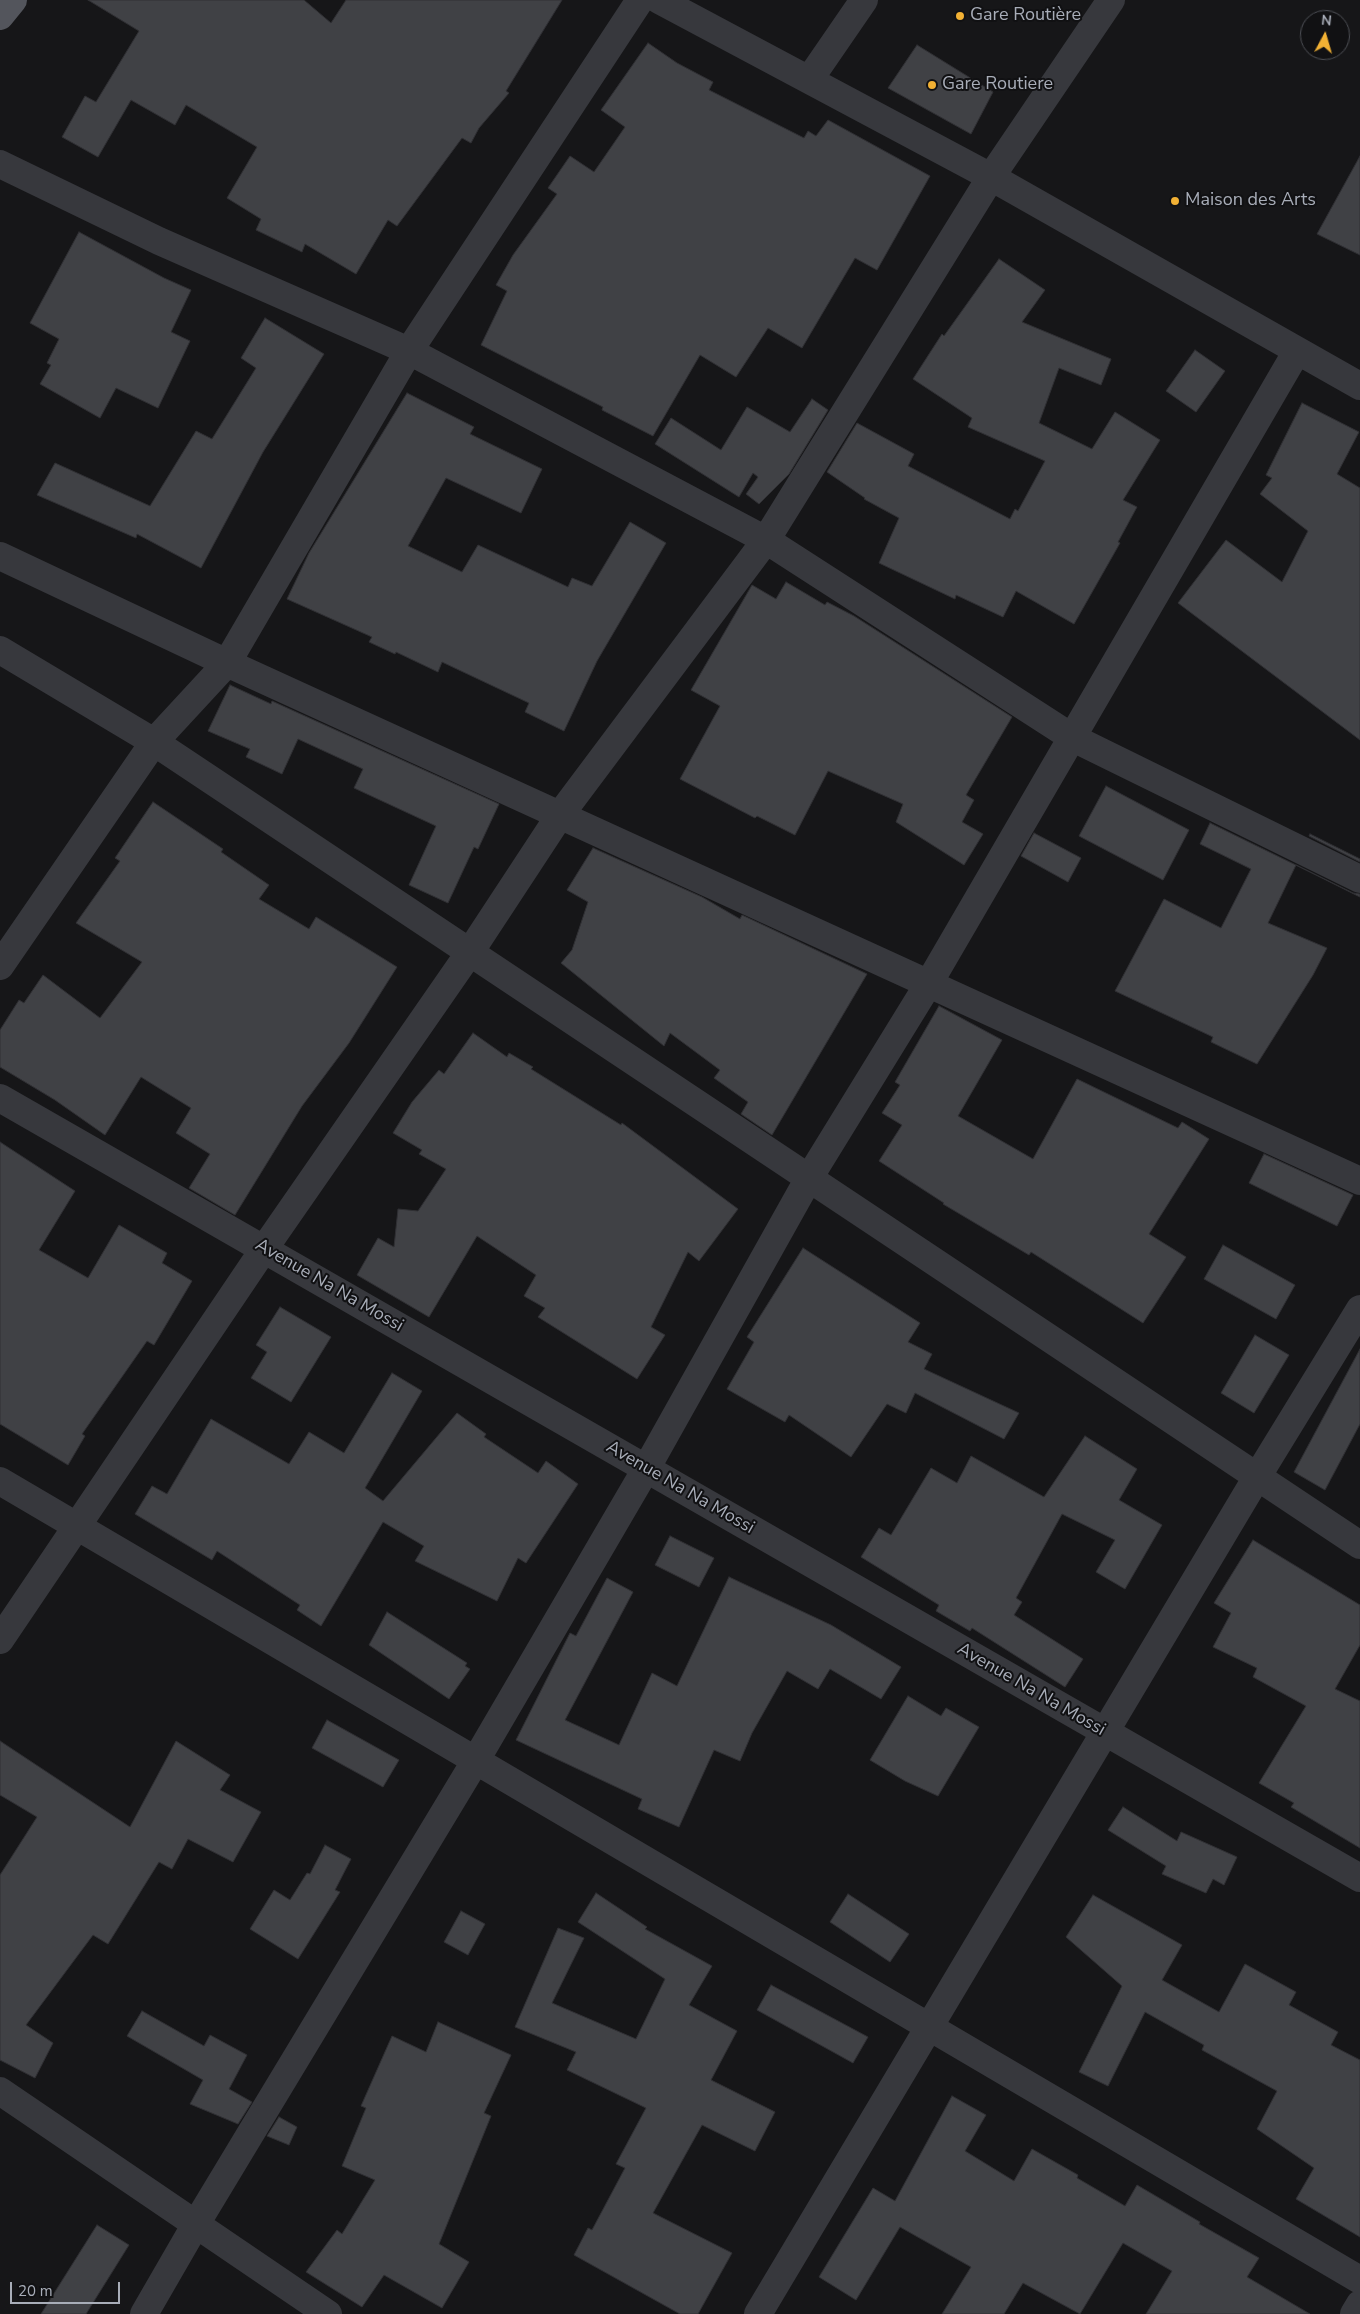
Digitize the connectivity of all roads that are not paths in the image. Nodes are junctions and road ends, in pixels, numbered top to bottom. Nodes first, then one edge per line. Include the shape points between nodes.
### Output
1 (13, 0) edge
2 (640, 0) edge
3 (659, 0) edge
4 (864, 0) edge
5 (1111, 0) edge
6 (0, 16) edge
7 (809, 80) junction
8 (0, 164) edge
9 (990, 177) junction
10 (409, 351) junction
11 (1297, 351) junction
12 (1360, 386) edge
13 (766, 540) junction
14 (0, 556) edge
15 (0, 650) edge
16 (227, 663) junction
17 (1073, 738) junction
18 (154, 742) junction
19 (560, 815) junction
20 (1360, 879) edge
21 (470, 952) junction
22 (0, 966) edge
23 (929, 983) junction
24 (0, 1098) edge
25 (809, 1178) junction
26 (1360, 1181) edge
27 (264, 1249) junction
28 (1360, 1309) edge
29 (646, 1469) junction
30 (1257, 1477) junction
31 (0, 1481) edge
32 (77, 1526) junction
33 (1360, 1545) edge
34 (0, 1640) edge
35 (1106, 1732) junction
36 (476, 1760) junction
37 (1360, 1878) edge
38 (930, 2027) junction
39 (0, 2091) edge
40 (196, 2224) junction
41 (1360, 2280) edge
42 (1360, 2304) edge
43 (144, 2314) edge
44 (328, 2314) edge
45 (758, 2314) edge
46 (1354, 2314) edge

1 - 6 main road
2 - 10 street
3 - 7 street
4 - 7 street
5 - 9 street
7 - 9 street
8 - 10 street via 159,241
9 - 11 street
9 - 13 street
10 - 13 street
10 - 16 street
11 - 12 street
11 - 17 street
13 - 17 street
13 - 19 street
14 - 16 street
15 - 18 street
16 - 18 street
16 - 19 street
17 - 20 street
17 - 23 street
18 - 21 street
18 - 22 street
19 - 21 street
19 - 23 street
21 - 25 street
21 - 27 street
23 - 25 street
23 - 26 street
24 - 27 street, Avenue Na Na Mossi
25 - 29 street
25 - 30 street
27 - 29 street, Avenue Na Na Mossi
27 - 32 street
28 - 30 street
29 - 35 street, Avenue Na Na Mossi
29 - 36 street
30 - 33 street
30 - 35 street
31 - 32 street
32 - 34 street
32 - 36 street
35 - 37 street, Avenue Na Na Mossi
35 - 38 street
36 - 38 street
36 - 40 street
38 - 41 street
38 - 45 street
39 - 40 street
40 - 43 street
40 - 44 street
42 - 46 street

